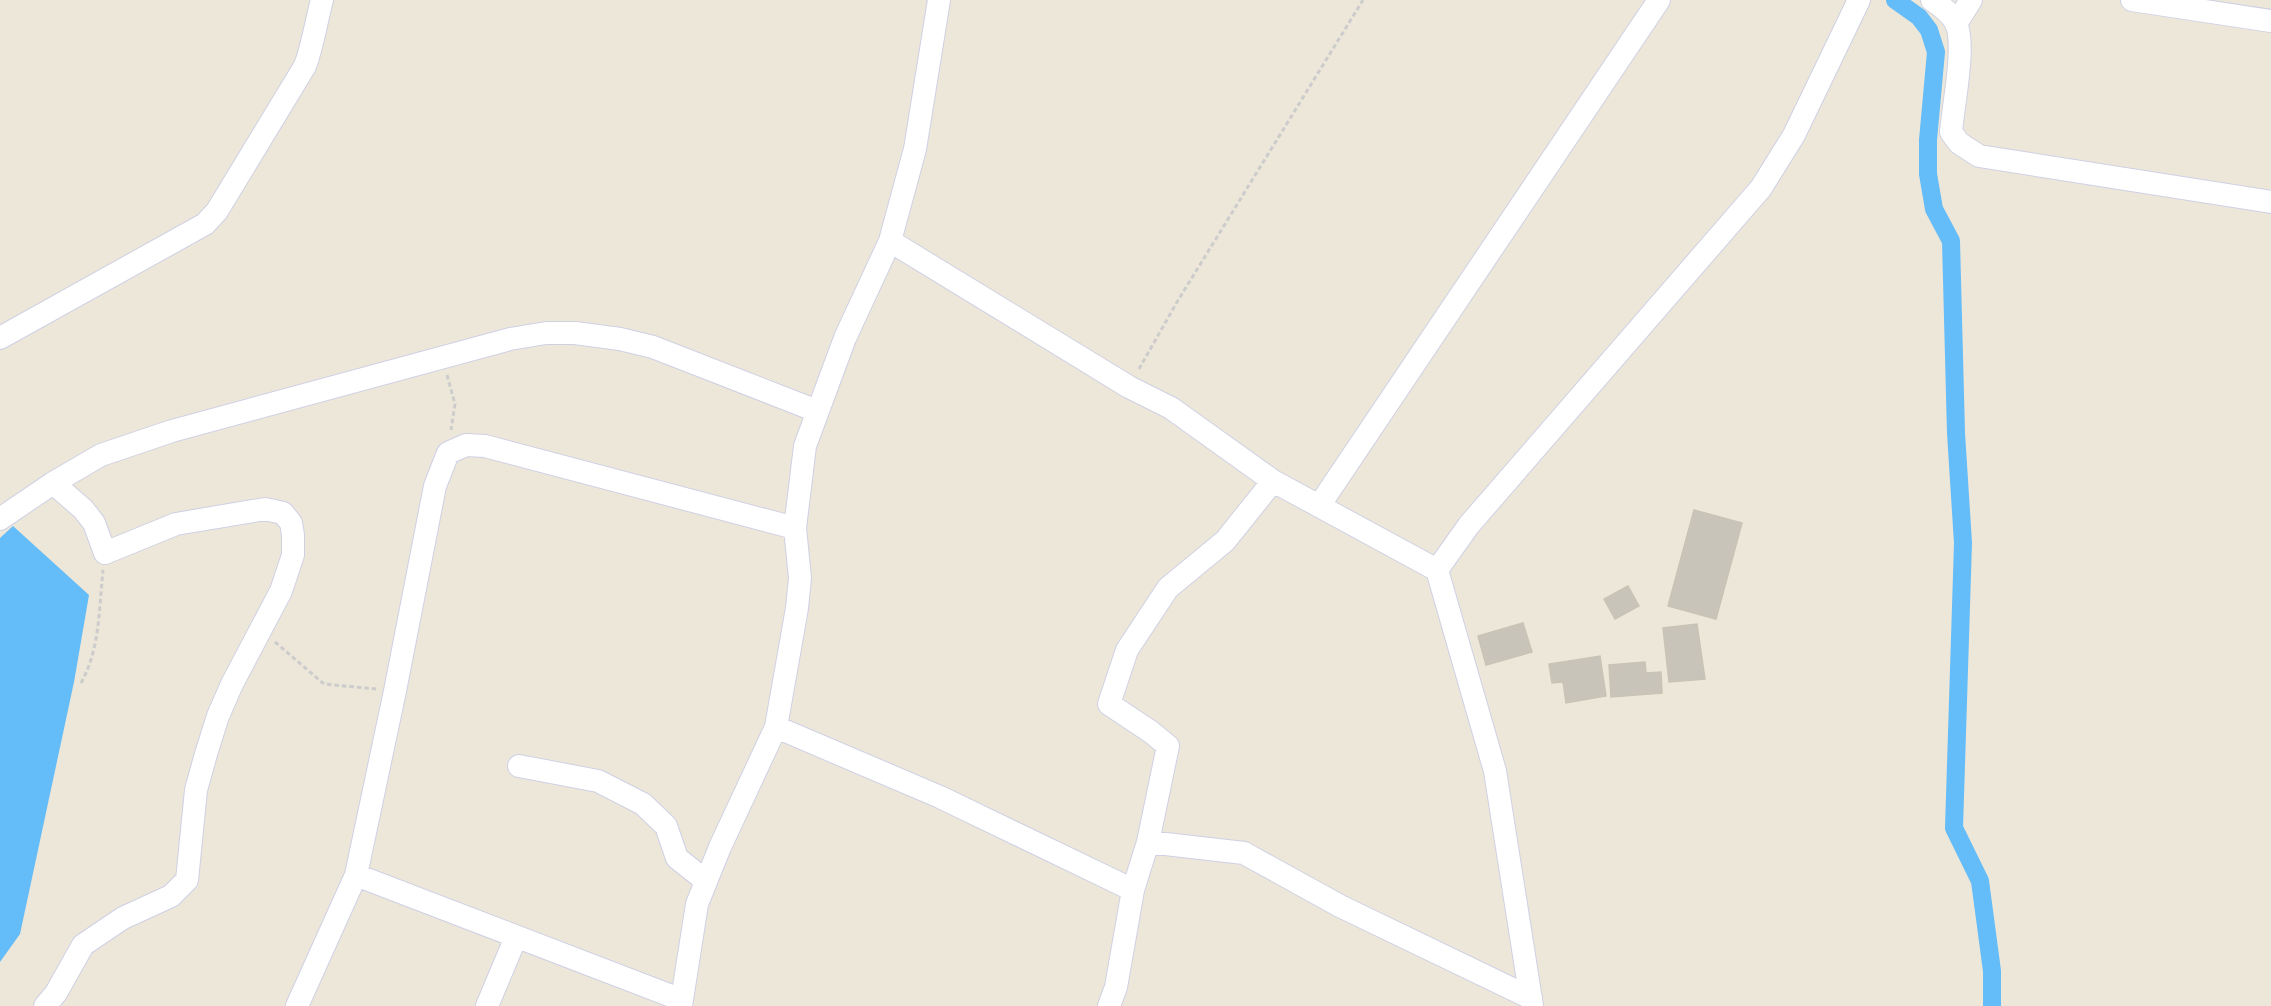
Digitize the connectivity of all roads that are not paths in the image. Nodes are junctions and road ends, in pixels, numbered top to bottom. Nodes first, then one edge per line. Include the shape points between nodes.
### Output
1 (322, 0) edge
2 (939, 0) edge
3 (1659, 0) edge
4 (1859, 0) edge
5 (1932, 0) edge
6 (1971, 0) edge
7 (2132, 0) edge
8 (2271, 21) edge
9 (1956, 24) junction
10 (2271, 202) edge
11 (890, 241) junction
12 (0, 338) edge
13 (817, 411) junction
14 (1273, 481) junction
15 (53, 483) junction
16 (1319, 506) junction
17 (0, 519) edge
18 (795, 528) junction
19 (1437, 570) junction
20 (776, 727) junction
21 (519, 766) dead end
22 (1148, 842) junction
23 (356, 875) junction
24 (706, 881) junction
25 (1133, 890) junction
26 (516, 937) junction
27 (1532, 1002) edge
28 (682, 1003) edge
29 (45, 1006) edge
30 (297, 1006) edge
31 (487, 1006) edge
32 (1109, 1006) edge

1 - 12 street via 304,66 217,211 205,224
2 - 11 street via 915,149
3 - 16 street
4 - 19 street via 1794,135 1761,188 1469,525
5 - 9 street
6 - 9 street
7 - 8 street
9 - 10 street via 1961,43 1951,132 1959,143 1979,156
11 - 13 street via 845,338
11 - 14 street via 1129,387 1171,408
13 - 15 street via 653,347 575,333 546,333 510,339 172,431 101,456
13 - 18 street via 805,446
14 - 16 street
14 - 22 street via 1225,541 1168,588 1126,650 1110,704 1168,746
15 - 17 street
15 - 29 street via 94,524 105,554 176,524 265,509 283,513 291,523 293,555 281,591 218,716 196,790 187,880 171,896 123,918 84,945
16 - 19 street
18 - 20 street via 799,588
18 - 23 street via 485,446 466,445 448,453 435,486
19 - 27 street via 1495,771
20 - 24 street
20 - 25 street via 940,797
21 - 24 street via 598,781 643,804 666,826 677,858
22 - 25 street
22 - 27 street via 1244,853
23 - 26 street
23 - 30 street
24 - 28 street via 697,904
25 - 32 street via 1116,987
26 - 28 street
26 - 31 street

